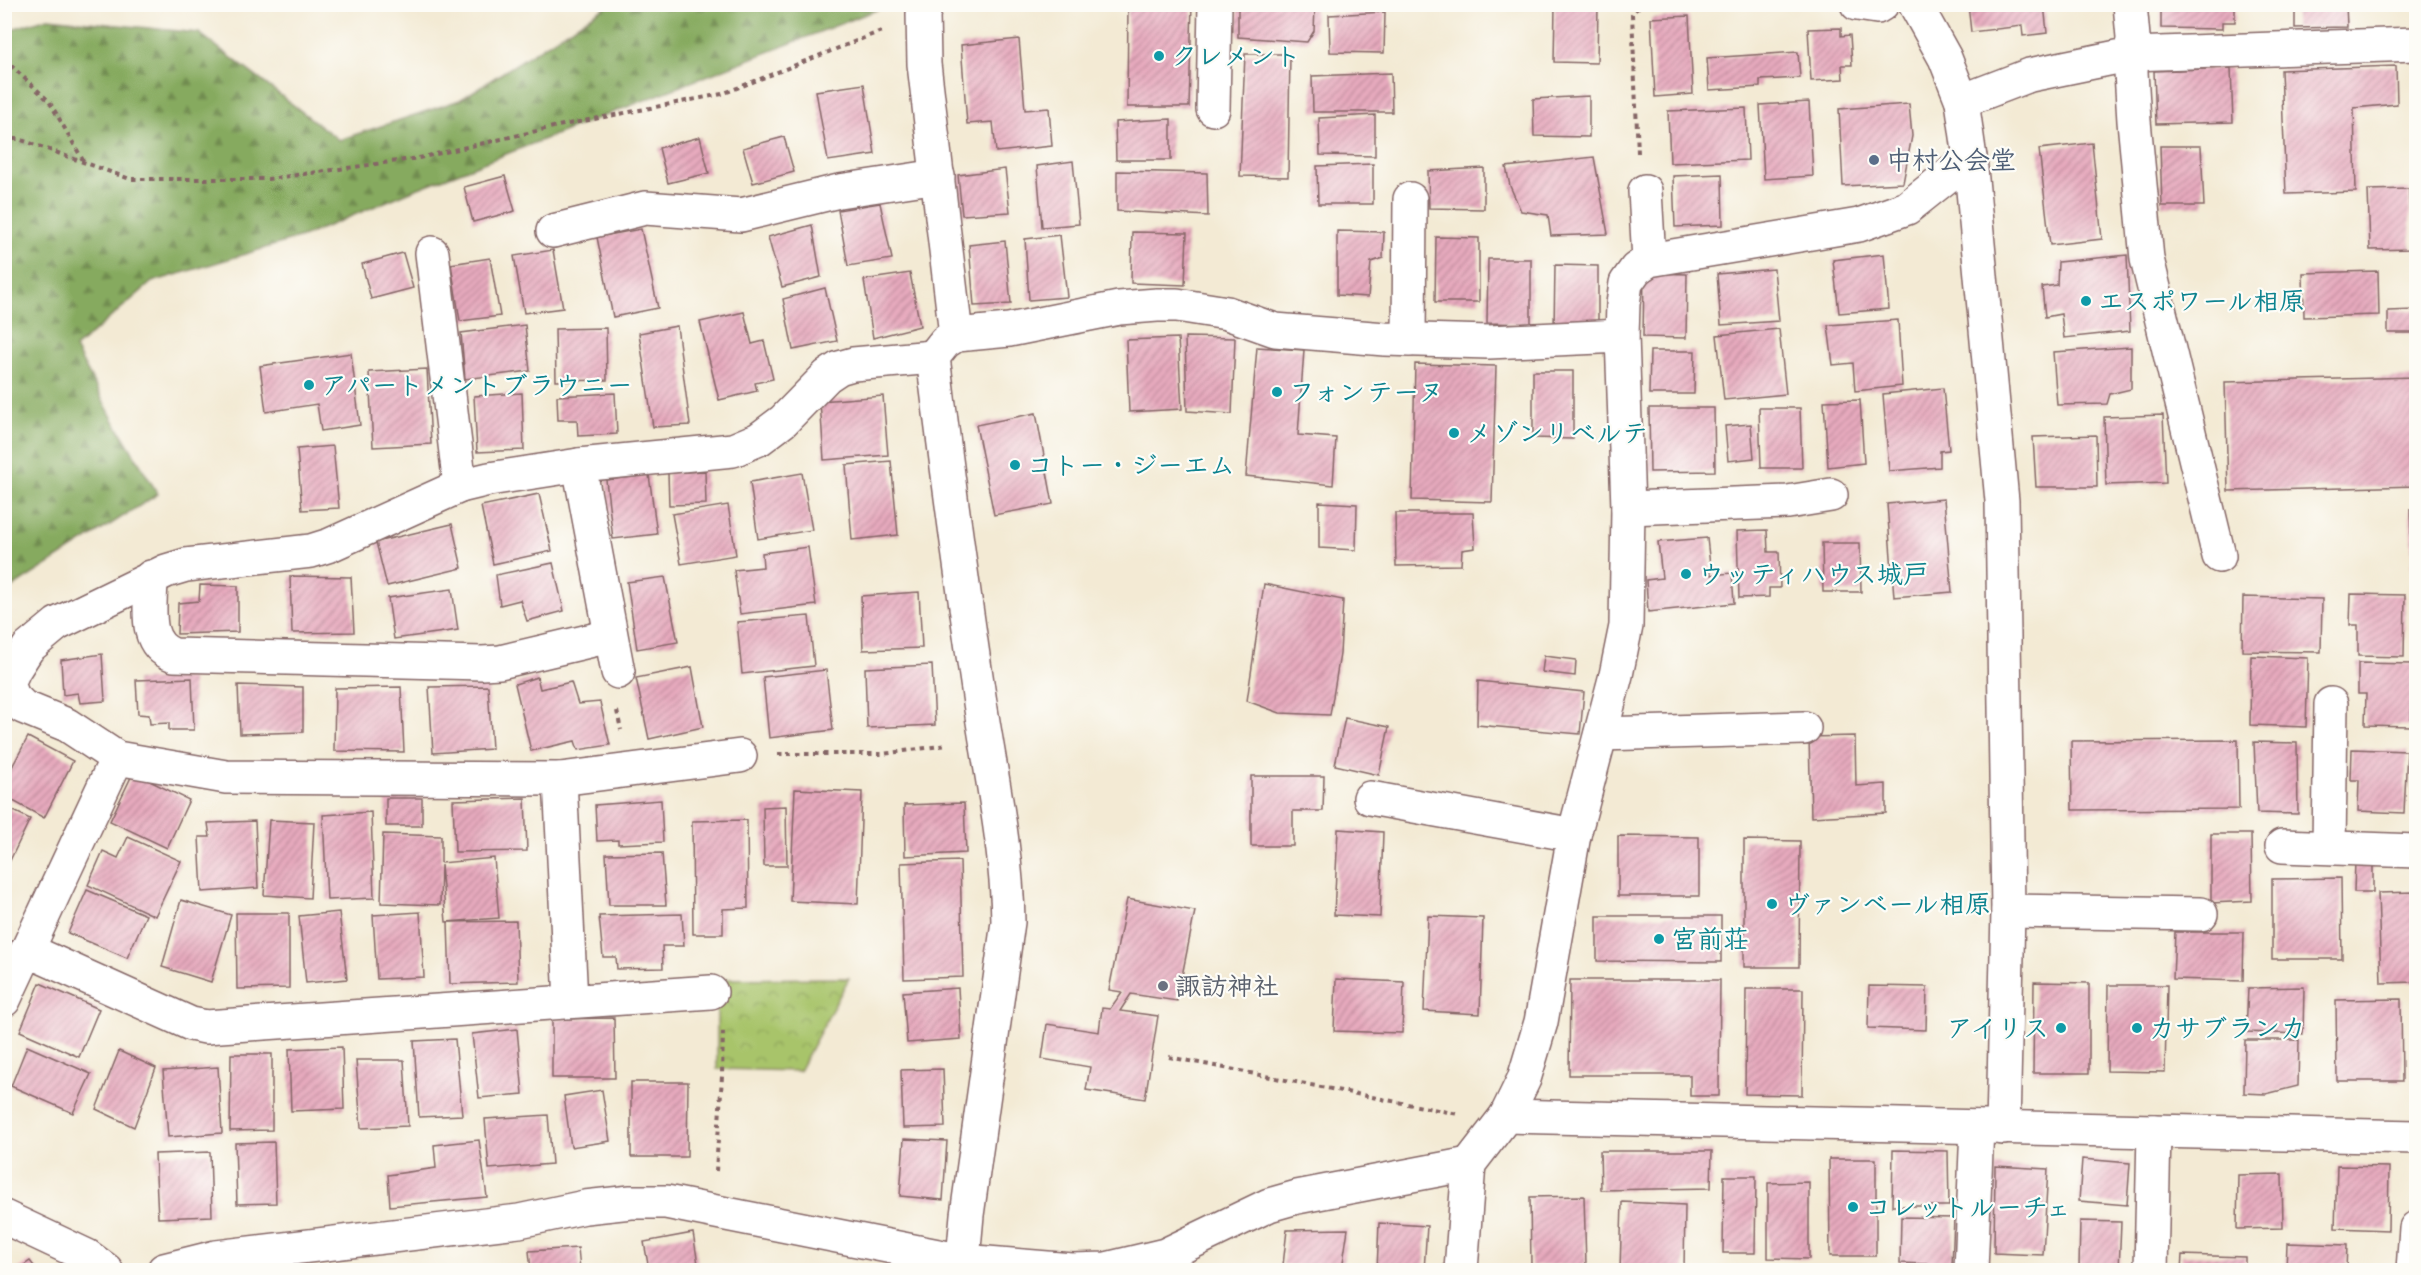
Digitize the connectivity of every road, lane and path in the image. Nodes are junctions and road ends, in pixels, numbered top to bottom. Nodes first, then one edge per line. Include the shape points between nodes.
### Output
1 (1215, 4) edge
2 (1684, 4) edge
3 (1705, 4) edge
4 (1776, 4) edge
5 (1857, 4) edge
6 (1882, 4) edge
7 (1915, 4) edge
8 (2130, 4) edge
9 (925, 10) edge
10 (2132, 54) junction
11 (2416, 54) edge
12 (4, 59) edge
13 (1962, 101) junction
14 (1213, 109) dead end
15 (4, 139) edge
16 (1970, 158) junction
17 (84, 163) junction
18 (938, 176) junction
19 (1645, 191) joint
20 (1410, 199) dead end
21 (553, 231) dead end
22 (432, 253) dead end
23 (1649, 260) junction
24 (956, 335) junction
25 (1622, 336) junction
26 (1408, 339) junction
27 (933, 357) junction
28 (579, 465) junction
29 (460, 486) junction
30 (1830, 495) dead end
31 (1628, 508) junction
32 (2219, 556) dead end
33 (151, 578) junction
34 (610, 636) junction
35 (618, 672) joint
36 (2331, 705) dead end
37 (1804, 728) dead end
38 (1601, 734) junction
39 (985, 735) junction
40 (740, 756) joint
41 (117, 758) junction
42 (628, 769) junction
43 (560, 779) junction
44 (1370, 798) dead end
45 (1574, 835) junction
46 (2282, 846) dead end
47 (2329, 847) junction
48 (2416, 850) edge
49 (2008, 911) junction
50 (2201, 914) dead end
51 (27, 950) junction
52 (711, 992) dead end
53 (4, 1000) edge
54 (571, 1001) junction
55 (723, 1028) dead end
56 (1168, 1057) dead end
57 (1503, 1120) junction
58 (1990, 1128) junction
59 (2154, 1131) junction
60 (2416, 1137) edge
61 (1469, 1164) junction
62 (716, 1173) dead end
63 (4, 1216) edge
64 (2416, 1228) edge
65 (962, 1266) edge
66 (106, 1270) edge
67 (164, 1270) edge
68 (1461, 1270) edge
69 (1971, 1270) edge
70 (2151, 1270) edge
71 (2413, 1270) edge

1 - 14 street
2 - 19 path via 1641,6 1632,14 1639,176
3 - 4 path via 1742,8
5 - 6 street
7 - 13 street via 1945,58
8 - 10 street
9 - 17 path via 722,94 419,158 268,179 130,179
9 - 18 street via 924,64
10 - 11 street
10 - 13 street via 2030,75
10 - 32 street via 2147,259
12 - 17 path via 49,101
13 - 16 street
15 - 17 path via 19,139
16 - 23 street via 1907,208 1859,225
16 - 49 street via 2002,501
18 - 21 street via 839,191 741,216 645,208
18 - 24 street
19 - 23 street
20 - 26 street
22 - 29 street
23 - 25 street via 1626,283
24 - 26 street via 1010,330 1119,308 1177,304 1227,312 1275,330
24 - 27 street
25 - 26 street via 1489,342
25 - 31 street
27 - 28 street via 838,368 783,421 759,439 733,450
27 - 39 street
28 - 29 street
28 - 34 street
29 - 33 street via 311,551 186,565
30 - 31 street via 1788,502
31 - 38 street via 1626,626
33 - 34 street via 151,634 162,651 174,655 482,663
33 - 41 street via 57,624 28,648 8,683 13,697 23,707 67,725
34 - 35 street
35 - 42 path via 613,690
36 - 47 street
37 - 38 street
38 - 45 street
39 - 40 path via 935,748 883,754
39 - 65 street via 998,804 1008,922
40 - 42 street
41 - 43 street via 226,777
41 - 51 street
42 - 43 street
43 - 54 street
44 - 45 street
45 - 57 street via 1541,1022 1524,1079
46 - 47 street
47 - 48 street
49 - 50 street
49 - 58 street
51 - 53 street
51 - 54 street via 191,1024 206,1027
52 - 54 street
55 - 62 path
56 - 57 path
57 - 58 street
57 - 61 street
58 - 59 street
58 - 69 street
59 - 60 street
59 - 70 street
61 - 65 street via 1269,1205 1165,1254 1106,1269
61 - 68 street
63 - 66 street via 87,1256
64 - 71 street
65 - 67 street via 666,1202 631,1202 519,1221 216,1257

